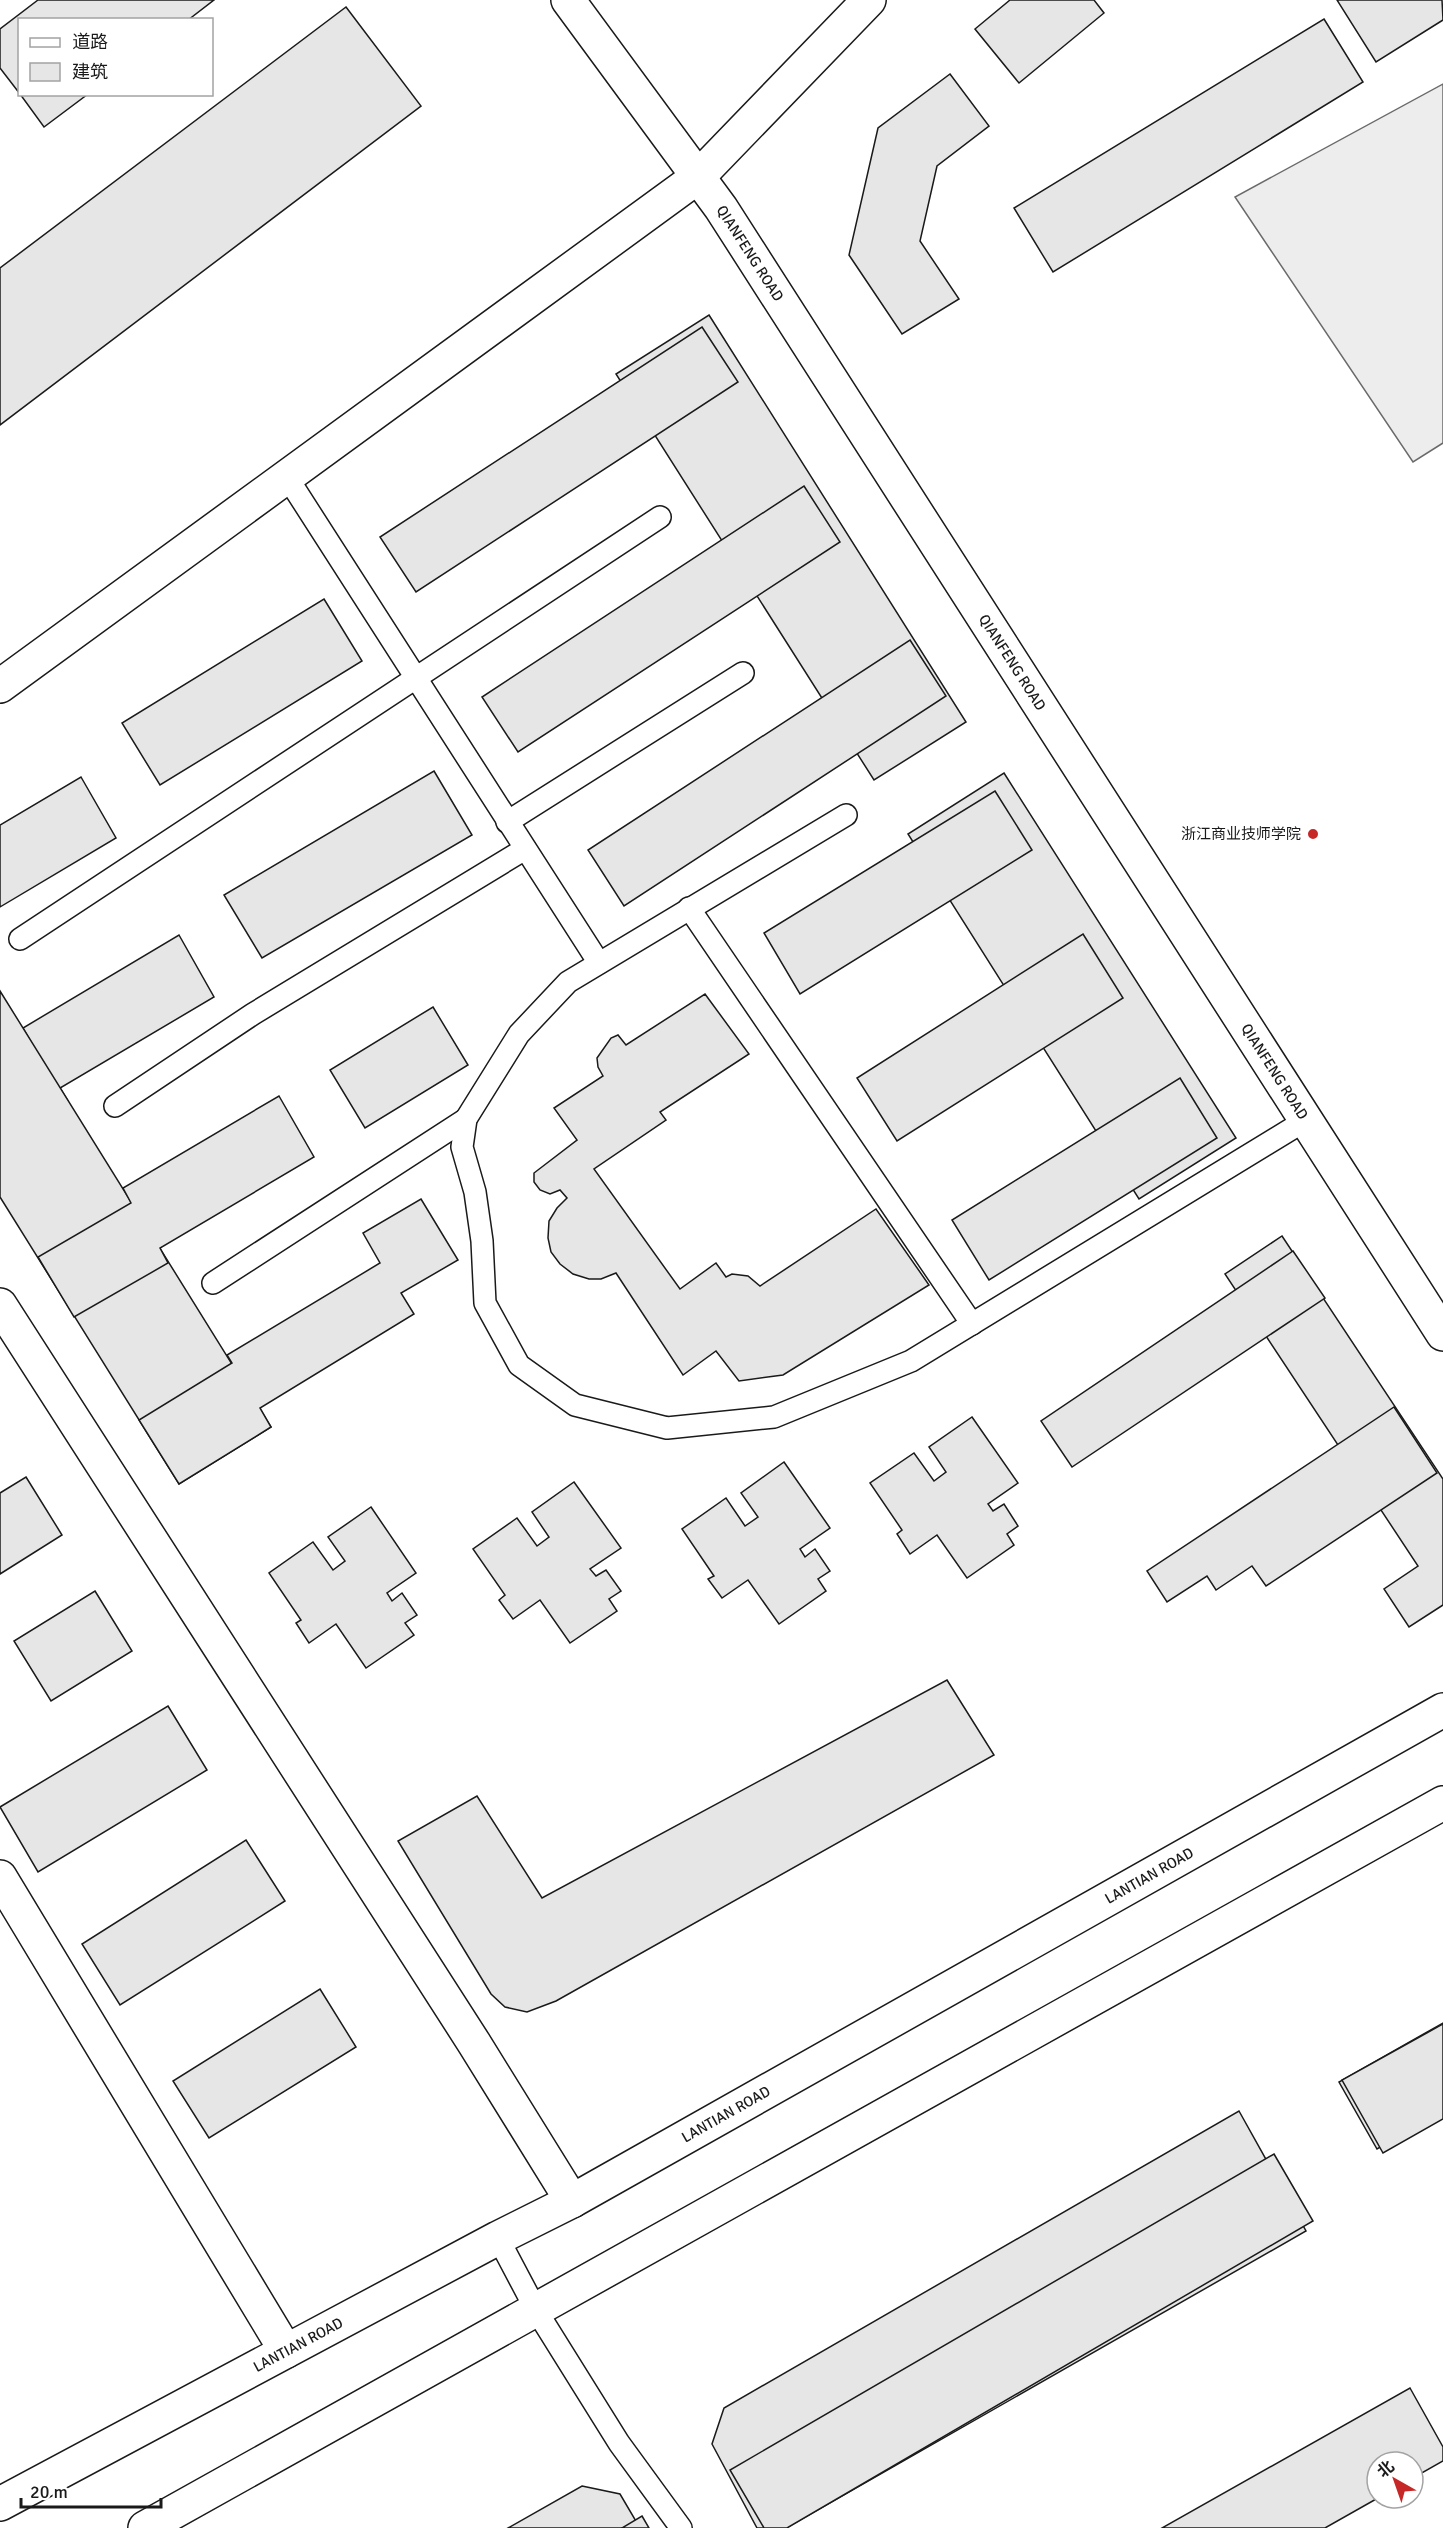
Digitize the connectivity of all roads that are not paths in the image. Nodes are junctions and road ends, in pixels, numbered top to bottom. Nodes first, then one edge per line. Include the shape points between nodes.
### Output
1 (568, 0) edge
2 (869, 0) edge
3 (699, 176) junction
4 (287, 477) junction
5 (660, 516) dead end
6 (743, 673) dead end
7 (415, 677) junction
8 (0, 686) edge
9 (846, 815) dead end
10 (507, 822) junction
11 (525, 849) junction
12 (689, 908) junction
13 (20, 939) dead end
14 (599, 963) junction
15 (116, 1106) dead end
16 (466, 1119) junction
17 (1306, 1120) junction
18 (213, 1283) dead end
19 (0, 1305) edge
20 (972, 1324) junction
21 (1443, 1334) edge
22 (1443, 1710) edge
23 (1443, 1803) edge
24 (0, 1877) edge
25 (572, 2201) junction
26 (498, 2238) junction
27 (536, 2310) junction
28 (286, 2351) junction
29 (0, 2504) edge
30 (145, 2528) edge
31 (681, 2528) edge

1 - 3 street, QIANFENG ROAD
2 - 3 street
3 - 4 street
3 - 17 street, QIANFENG ROAD
4 - 7 lane
4 - 8 street
5 - 7 lane
6 - 10 lane
7 - 10 lane
7 - 13 lane
9 - 12 lane
10 - 11 lane
11 - 14 lane
11 - 15 lane via 253,1014
12 - 14 lane
12 - 20 lane
14 - 16 lane via 568,982 519,1034
16 - 18 lane
16 - 20 lane via 462,1147 475,1192 485,1303 519,1365 575,1405 667,1428 774,1417 911,1361
17 - 20 lane
17 - 21 street, QIANFENG ROAD
19 - 25 street
22 - 25 street, LANTIAN ROAD
23 - 27 street
24 - 28 street
25 - 26 street, LANTIAN ROAD
26 - 27 lane
26 - 28 street, LANTIAN ROAD
27 - 30 street
27 - 31 lane via 619,2443
28 - 29 street, LANTIAN ROAD

